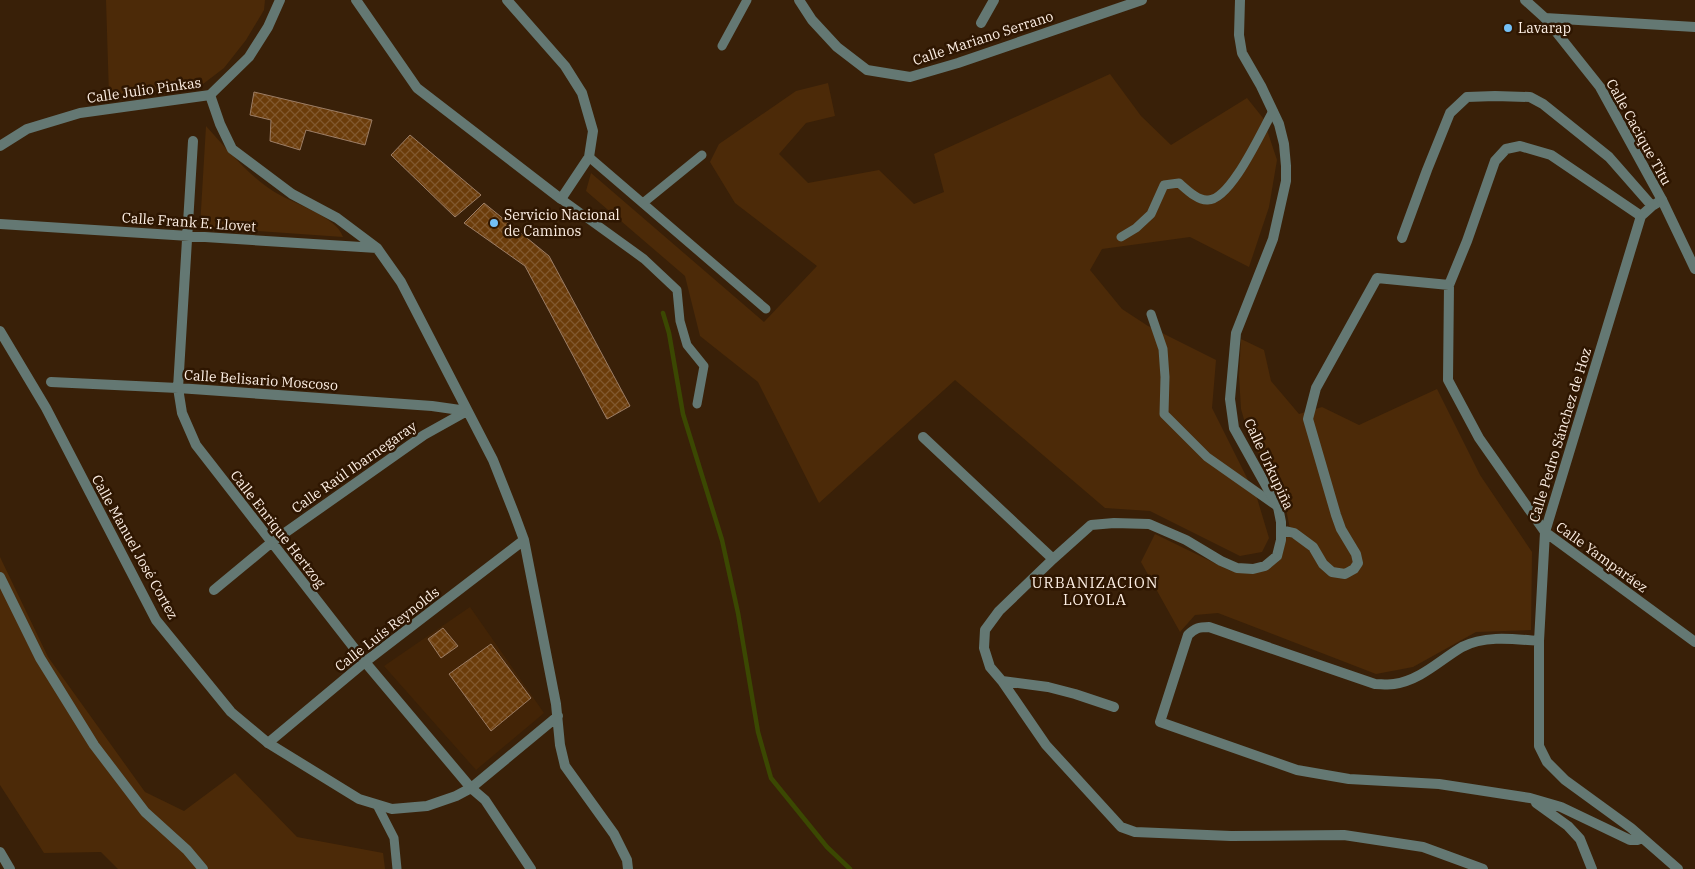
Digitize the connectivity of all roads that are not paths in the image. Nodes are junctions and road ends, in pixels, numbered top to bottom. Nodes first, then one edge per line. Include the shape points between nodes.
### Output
1 (280, 0) edge
2 (356, 0) edge
3 (507, 0) edge
4 (747, 0) edge
5 (799, 0) edge
6 (994, 0) edge
7 (1142, 0) edge
8 (1240, 0) edge
9 (1525, 0) edge
10 (1545, 18) junction
11 (981, 23) dead end
12 (1695, 27) edge
13 (722, 46) dead end
14 (210, 95) junction
15 (1273, 111) junction
16 (193, 141) dead end
17 (0, 146) edge
18 (702, 155) dead end
19 (589, 157) junction
20 (561, 199) junction
21 (1662, 200) junction
22 (643, 203) junction
23 (1652, 206) junction
24 (1642, 216) junction
25 (0, 224) edge
26 (188, 236) junction
27 (1121, 237) dead end
28 (1402, 238) dead end
29 (377, 248) junction
30 (1695, 269) edge
31 (1449, 285) junction
32 (766, 309) dead end
33 (1151, 314) dead end
34 (0, 331) edge
35 (52, 382) dead end
36 (178, 388) junction
37 (697, 404) dead end
38 (468, 411) junction
39 (923, 437) dead end
40 (1278, 507) junction
41 (1281, 530) junction
42 (1545, 532) junction
43 (524, 540) junction
44 (272, 542) junction
45 (1053, 559) junction
46 (0, 577) edge
47 (214, 590) dead end
48 (1539, 641) junction
49 (1695, 642) edge
50 (365, 662) junction
51 (1002, 680) junction
52 (1114, 707) dead end
53 (558, 716) junction
54 (268, 743) junction
55 (471, 788) junction
56 (1530, 798) junction
57 (376, 805) junction
58 (1642, 838) junction
59 (0, 852) edge
60 (10, 869) edge
61 (204, 869) edge
62 (397, 869) edge
63 (531, 869) edge
64 (628, 869) edge
65 (1482, 869) edge
66 (1592, 869) edge
67 (1678, 869) edge

1 - 14 street, Calle Julio Pinkas via 249,57
2 - 20 street via 417,88
3 - 19 street via 565,66 582,93 593,131
4 - 13 lane
5 - 7 street, Calle Mariano Serrano via 837,47 867,70 910,76 958,63
6 - 11 street
8 - 15 street, Calle Urkupiña via 1242,53
9 - 10 street, Calle Cacique Titu
10 - 12 street
10 - 21 street, Calle Cacique Titu via 1600,87
14 - 17 street, Calle Julio Pinkas via 80,114 27,129
14 - 29 street via 232,149 292,194 337,218
15 - 27 lane via 1237,176 1223,194 1210,201 1202,200 1178,183 1164,185 1151,214
15 - 40 street, Calle Urkupiña via 1284,144 1286,181 1273,239 1236,333 1230,399 1234,428
16 - 26 street, Calle Enrique Hertzog
18 - 22 lane
19 - 20 street
19 - 22 lane
20 - 37 lane via 644,259 677,290 680,321 687,345 704,366
21 - 23 street, Calle Pedro Sánchez de Hoz
21 - 30 street, Calle Cacique Titu
22 - 32 lane
23 - 24 street, Calle Pedro Sánchez de Hoz
23 - 28 street via 1609,158 1543,104 1530,97 1468,97 1450,114
24 - 31 street via 1551,156 1520,146 1506,149 1495,161
24 - 42 street, Calle Pedro Sánchez de Hoz
25 - 26 street, Calle Frank E. Llovet
26 - 29 street, Calle Frank E. Llovet
26 - 36 street, Calle Enrique Hertzog
29 - 38 street via 401,282
31 - 41 street via 1377,278 1316,388 1308,419 1341,529 1356,554 1358,563 1354,569 1345,574 1332,572 1313,548 1294,533
31 - 42 street, Calle Yamparáez via 1448,380 1479,438
33 - 40 lane via 1163,349 1166,377 1164,414 1207,457
34 - 54 street, Calle Manuel José Cortez via 46,408 156,620 230,712
35 - 36 street, Calle Belisario Moscoso
36 - 38 street, Calle Belisario Moscoso
36 - 44 street, Calle Enrique Hertzog via 182,413 196,445
38 - 43 street via 493,460
38 - 44 street, Calle Raúl Ibarnegaray via 424,435
39 - 45 street
40 - 41 street, Calle Urkupiña
41 - 45 street, Calle Urkupiña via 1276,556 1265,566 1253,569 1237,568 1149,524 1091,525
42 - 48 street, Calle Pedro Sánchez de Hoz
42 - 49 street, Calle Yamparáez
43 - 50 street, Calle Luís Reynolds
43 - 53 street
44 - 47 street, Calle Raúl Ibarnegaray
44 - 50 street, Calle Enrique Hertzog
45 - 51 street, Calle Urkupiña via 985,630 984,648 990,667
46 - 61 street via 40,658 94,745 145,812
48 - 56 street via 1482,640 1463,647 1431,669 1393,685 1375,684 1209,627 1199,627 1188,635 1160,722 1296,770 1349,779 1439,784
48 - 58 street, Calle Pedro Sánchez de Hoz via 1539,746 1546,762 1564,780
50 - 54 street, Calle Luís Reynolds
50 - 55 street, Calle Enrique Hertzog
51 - 52 street via 1048,687
51 - 65 street via 1046,745 1121,827 1135,832 1231,836 1344,835 1423,847
53 - 55 street, Calle Manuel José Cortez
53 - 64 street via 565,766 614,834
54 - 57 street, Calle Manuel José Cortez via 359,799
55 - 57 street, Calle Manuel José Cortez via 427,806 392,809
55 - 63 street, Calle Enrique Hertzog via 485,800
56 - 58 street via 1561,807 1630,840
56 - 66 street via 1580,839
57 - 62 lane via 394,838
58 - 67 street, Calle Pedro Sánchez de Hoz
59 - 60 street

